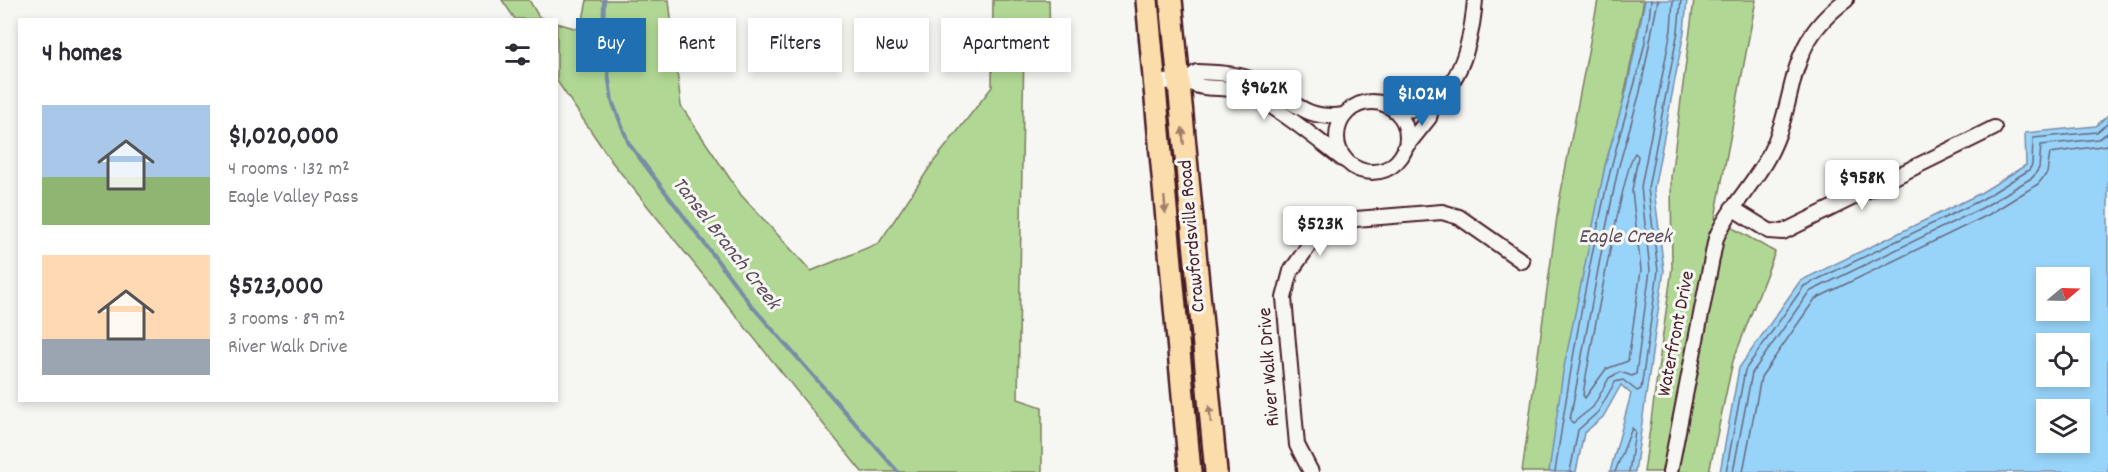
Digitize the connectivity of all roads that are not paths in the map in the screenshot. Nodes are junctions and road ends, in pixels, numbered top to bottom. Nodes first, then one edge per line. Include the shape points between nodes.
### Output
1 (1147, 0) edge
2 (1171, 0) edge
3 (1471, 0) edge
4 (1846, 0) edge
5 (1183, 81) junction
6 (1153, 83) junction
7 (1433, 103) junction
8 (1395, 110) junction
9 (1344, 115) junction
10 (1994, 128) dead end
11 (1405, 148) junction
12 (1349, 164) junction
13 (1732, 208) junction
14 (1522, 261) dead end
15 (1190, 472) edge
16 (1216, 472) edge
17 (1311, 472) edge
18 (1670, 472) edge

1 - 6 main road, Crawfordsville Road
2 - 5 main road, Crawfordsville Road
3 - 7 street via 1473,27 1465,57 1454,79
4 - 13 street, Waterfront Drive via 1826,16 1805,45 1793,73 1787,110 1774,145
5 - 6 street
5 - 9 street via 1197,72 1240,76 1261,83 1305,112
5 - 12 street via 1197,88 1234,89 1255,97
16 -> 5 main road, Crawfordsville Road
6 -> 15 main road, Crawfordsville Road
7 - 8 street
7 - 11 street via 1429,118
8 - 9 street via 1371,102 1358,104
8 - 11 street via 1405,124
9 - 12 street via 1337,143
10 - 13 street via 1779,233 1758,226
11 - 12 street via 1397,162 1383,170 1364,171
13 - 18 street, Waterfront Drive via 1716,238
14 - 17 street, River Walk Drive via 1459,217 1442,212 1356,219 1326,231 1310,244 1291,271 1284,298 1297,445

